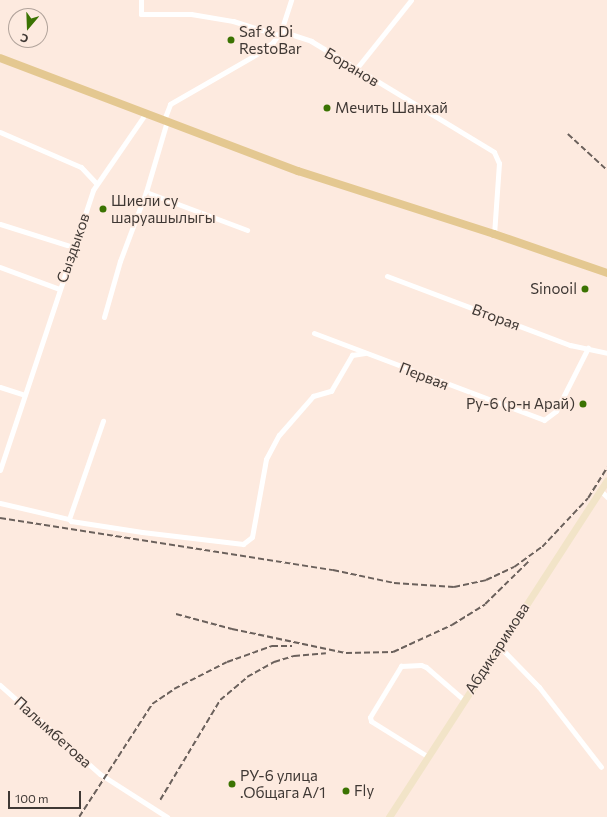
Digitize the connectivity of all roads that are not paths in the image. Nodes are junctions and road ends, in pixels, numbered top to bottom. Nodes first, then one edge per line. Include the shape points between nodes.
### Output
1 (140, 0) edge
2 (292, 0) edge
3 (411, 0) edge
4 (280, 33) junction
5 (0, 58) edge
6 (356, 69) junction
7 (146, 113) junction
8 (165, 121) junction
9 (0, 132) edge
10 (97, 184) junction
11 (146, 192) junction
12 (0, 224) edge
13 (247, 230) dead end
14 (494, 234) junction
15 (73, 247) junction
16 (0, 267) edge
17 (607, 273) edge
18 (387, 276) dead end
19 (59, 289) junction
20 (104, 317) dead end
21 (314, 333) dead end
22 (588, 348) junction
23 (365, 353) junction
24 (607, 353) edge
25 (0, 387) edge
26 (24, 395) junction
27 (103, 421) dead end
28 (0, 470) edge
29 (607, 480) edge
30 (600, 490) junction
31 (607, 496) edge
32 (0, 503) edge
33 (68, 518) junction
34 (498, 645) junction
35 (0, 685) edge
36 (463, 699) junction
37 (427, 756) junction
38 (601, 767) dead end
39 (167, 817) edge
40 (388, 817) edge

1 - 4 street, Боранов via 141,14 191,14
2 - 4 street
3 - 6 street
4 - 6 street, Боранов via 311,42
4 - 8 street via 262,51 170,104
5 - 7 main road
6 - 14 street, Боранов via 494,152 499,163
7 - 8 main road
7 - 10 street, Сыздыков
8 - 11 street
8 - 14 main road via 298,171
9 - 10 street via 81,167
10 - 15 street, Сыздыков
11 - 13 street
11 - 20 street via 120,261
12 - 15 street
14 - 17 main road
15 - 19 street, Сыздыков
16 - 19 street
18 - 22 street, Вторая via 570,345
19 - 26 street, Сыздыков
21 - 23 street, Первая
22 - 23 street, Первая via 556,411 544,420
22 - 24 street, Вторая
23 - 33 street via 352,355 331,391 313,396 279,435 266,458 252,537 243,544 71,522
25 - 26 street
26 - 28 street, Сыздыков
27 - 33 street
29 - 30 main road, Абдикаримова
30 - 31 street
30 - 34 main road, Абдикаримова
32 - 33 street
34 - 36 main road, Абдикаримова
34 - 38 street via 539,687
35 - 39 street, Палымбетова via 100,774
36 - 37 main road, Абдикаримова
36 - 37 street via 426,667 401,666 370,717 371,721
37 - 40 main road, Абдикаримова

